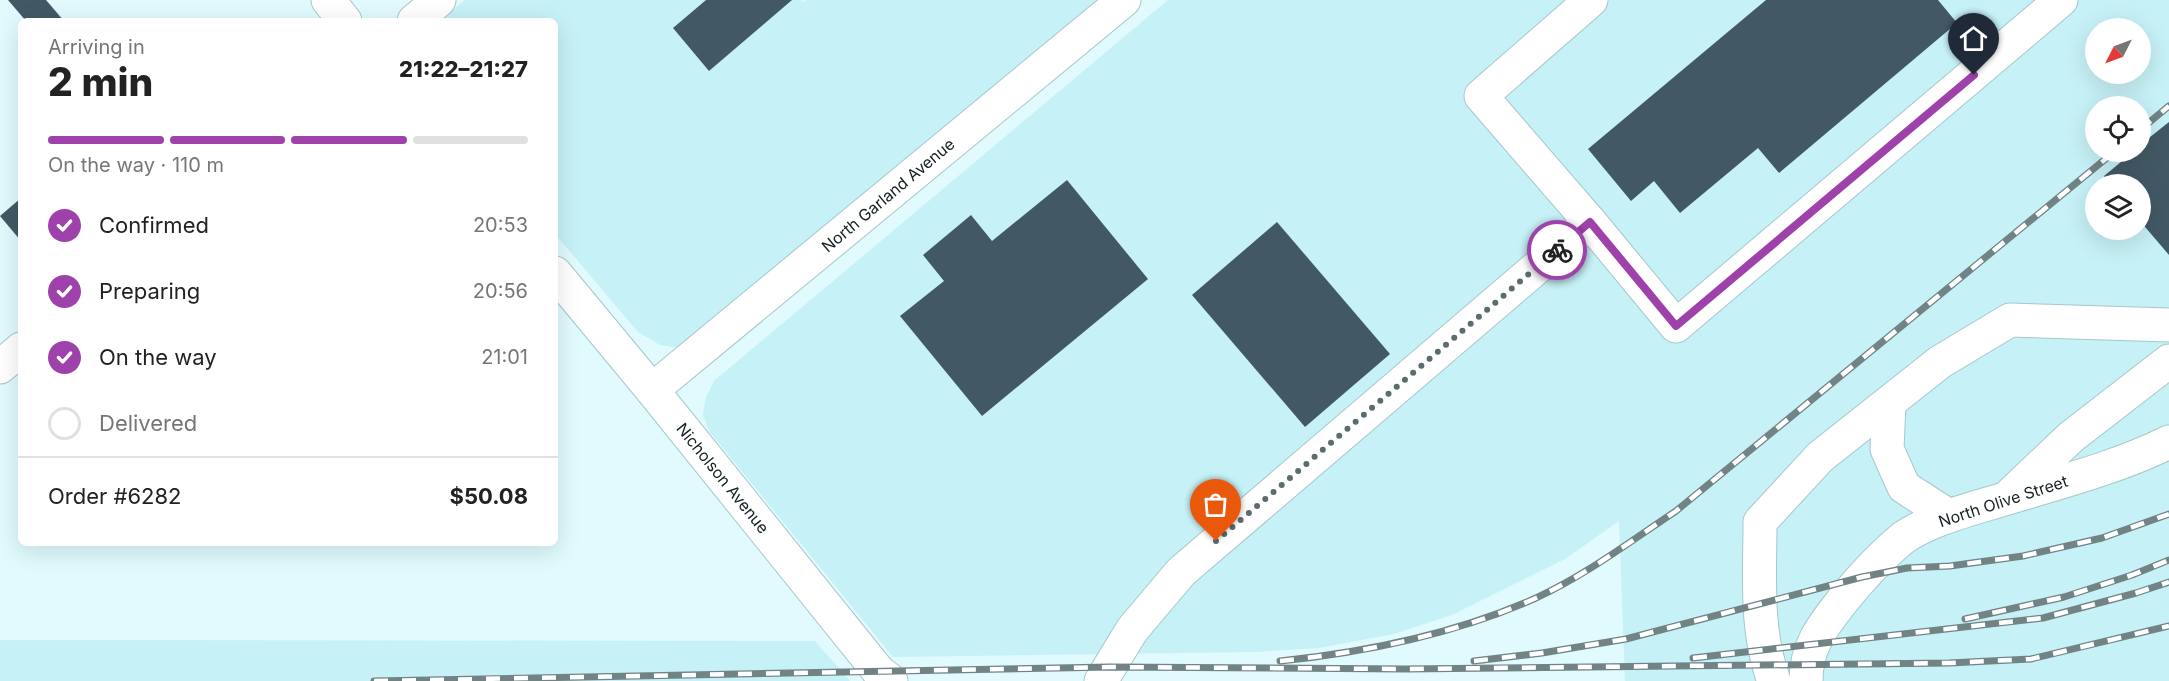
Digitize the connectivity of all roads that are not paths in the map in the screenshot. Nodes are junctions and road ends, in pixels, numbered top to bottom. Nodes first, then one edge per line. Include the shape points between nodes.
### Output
1 (328, 0) edge
2 (439, 0) edge
3 (1124, 0) edge
4 (1591, 0) edge
5 (2061, 0) edge
6 (343, 18) edge
7 (418, 18) edge
8 (1590, 222) junction
9 (558, 277) edge
10 (2169, 325) edge
11 (18, 352) edge
12 (2169, 361) edge
13 (0, 367) edge
14 (652, 390) junction
15 (1889, 403) junction
16 (2169, 442) edge
17 (2006, 498) junction
18 (1949, 516) junction
19 (891, 681) edge
20 (1101, 681) edge
21 (1774, 681) edge
22 (1806, 681) edge

1 - 6 street
2 - 7 street
3 - 14 street, North Garland Avenue
4 - 8 street via 1481,96
5 - 8 street via 1676,326
8 - 20 street via 1180,572 1132,630
9 - 14 street, Nicholson Avenue
10 - 15 street via 2010,320 1940,362
11 - 13 street
12 - 17 street via 2072,437
14 - 19 street, Nicholson Avenue via 879,672
15 - 18 street via 1887,449 1904,487
15 - 21 street via 1820,457 1760,522 1764,650
16 - 17 street, North Olive Street via 2138,457
17 - 18 street, North Olive Street
18 - 22 street, North Olive Street via 1905,537 1862,576 1812,644

